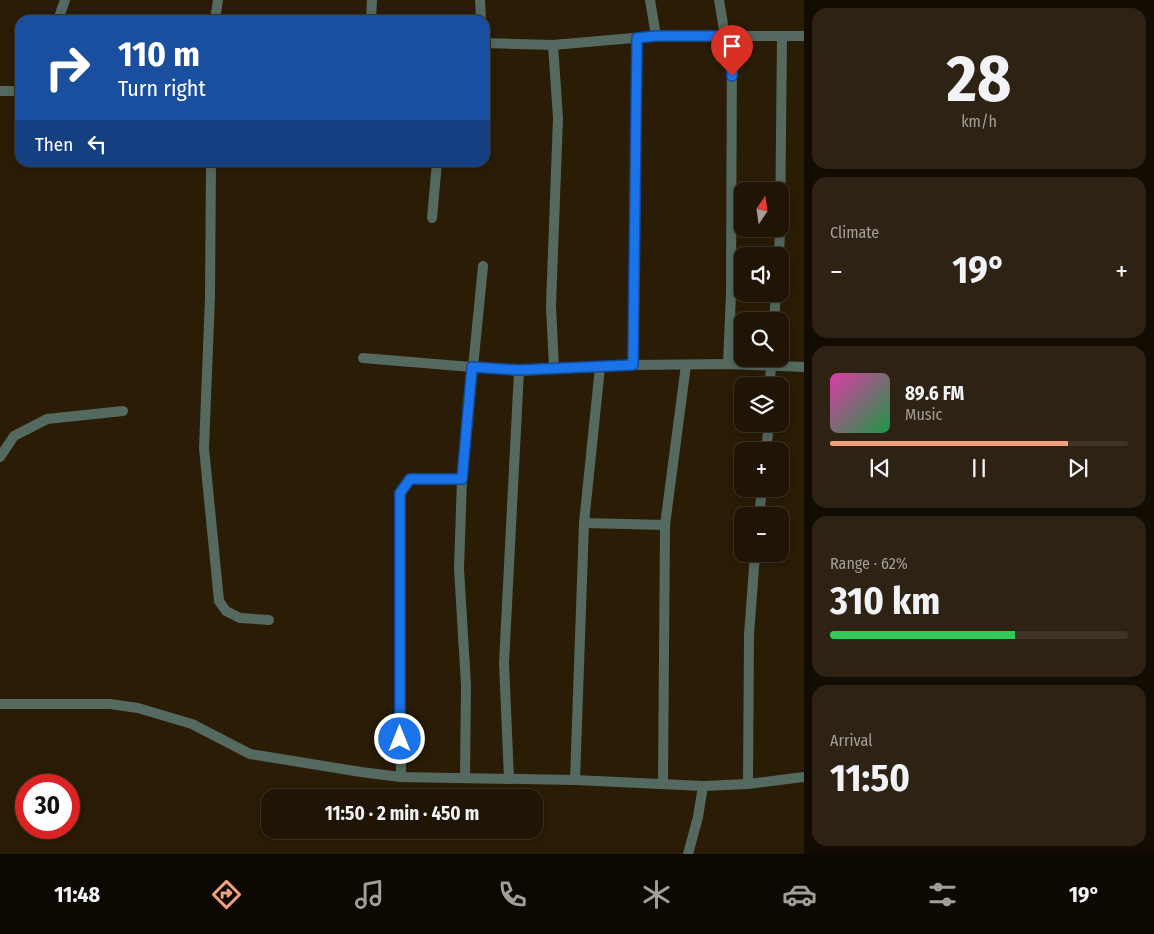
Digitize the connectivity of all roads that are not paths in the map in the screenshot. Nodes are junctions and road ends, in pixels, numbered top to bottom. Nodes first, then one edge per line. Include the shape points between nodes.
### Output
1 (65, 0) edge
2 (218, 0) edge
3 (372, 0) edge
4 (480, 0) edge
5 (650, 0) edge
6 (719, 0) edge
7 (60, 15) edge
8 (216, 15) edge
9 (371, 15) edge
10 (482, 15) edge
11 (656, 36) junction
12 (729, 36) junction
13 (804, 36) edge
14 (782, 37) junction
15 (637, 38) junction
16 (490, 43) edge
17 (553, 45) junction
18 (0, 91) edge
19 (15, 91) edge
20 (211, 167) edge
21 (437, 167) edge
22 (432, 218) dead end
23 (779, 247) edge
24 (483, 266) dead end
25 (363, 358) dead end
26 (728, 364) junction
27 (734, 364) edge
28 (633, 365) junction
29 (686, 365) junction
30 (789, 365) edge
31 (472, 367) junction
32 (804, 367) edge
33 (554, 368) junction
34 (600, 368) junction
35 (519, 370) junction
36 (124, 411) dead end
37 (0, 457) edge
38 (462, 479) junction
39 (584, 523) junction
40 (665, 525) junction
41 (755, 562) edge
42 (269, 620) dead end
43 (0, 704) edge
44 (400, 777) junction
45 (804, 777) edge
46 (465, 778) junction
47 (509, 778) junction
48 (575, 780) junction
49 (663, 783) junction
50 (748, 784) junction
51 (703, 786) junction
52 (688, 854) edge

1 - 7 street
2 - 8 street
3 - 9 street
4 - 10 street
5 - 11 street
6 - 12 street
11 - 12 street
11 - 15 street
12 - 14 street
12 - 26 street via 731,294
13 - 14 street
14 - 23 street
15 - 17 street
15 - 28 street
16 - 17 street
17 - 33 street via 558,118 551,306
18 - 19 street
20 - 42 street via 204,448 219,601 226,611 240,618
21 - 22 street
24 - 31 street
25 - 31 street
26 - 27 street
26 - 29 street
28 - 29 street
28 - 34 street
29 - 40 street
30 - 32 street
31 - 35 street
31 - 38 street
33 - 34 street
33 - 35 street
34 - 39 street
35 - 47 street via 504,663
36 - 37 street via 46,419 14,436
38 - 44 street via 410,479 400,493
38 - 46 street via 460,569 466,685
39 - 40 street
39 - 48 street
40 - 49 street
41 - 50 street via 750,635
43 - 44 street via 110,704 138,708 192,724 250,754
44 - 46 street
45 - 50 street
46 - 47 street
47 - 48 street
48 - 49 street
49 - 51 street
50 - 51 street
51 - 52 street

